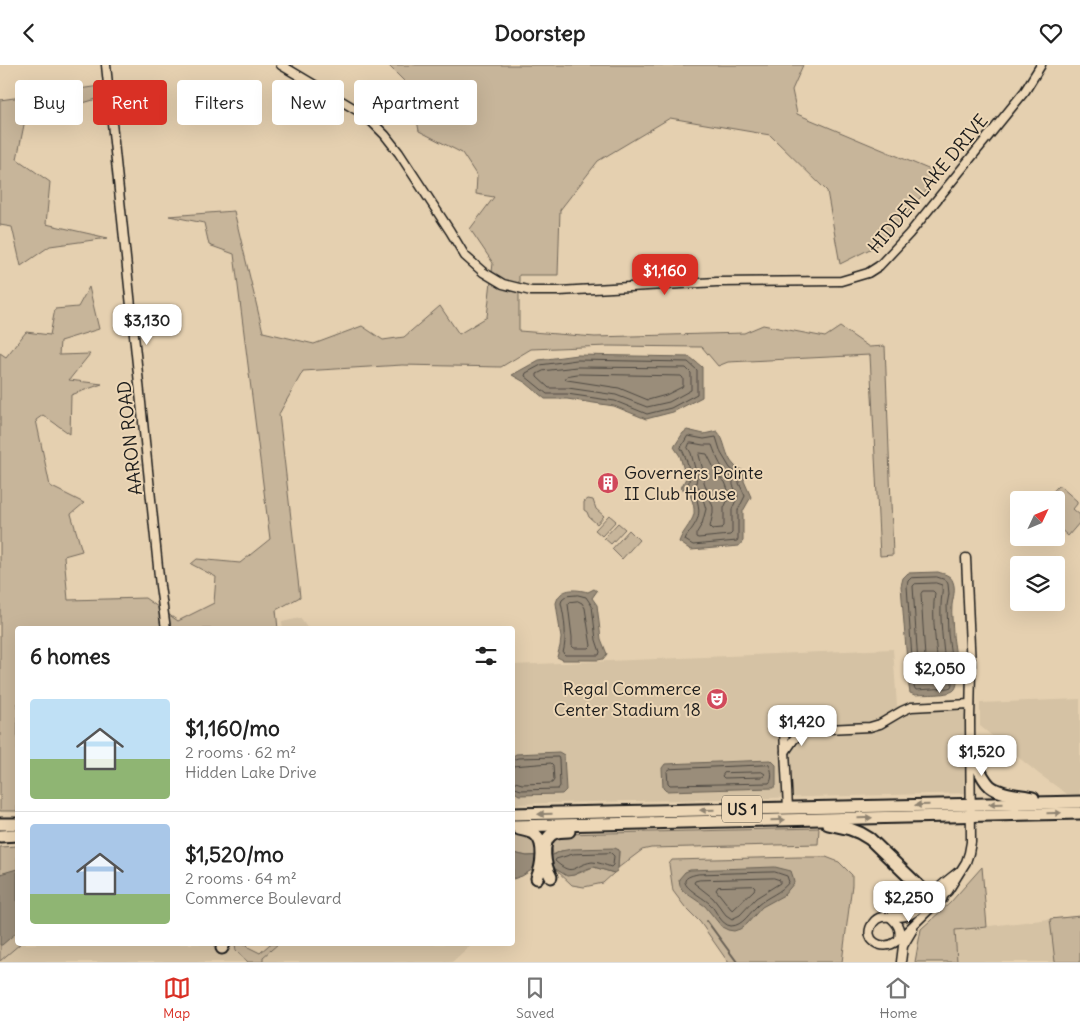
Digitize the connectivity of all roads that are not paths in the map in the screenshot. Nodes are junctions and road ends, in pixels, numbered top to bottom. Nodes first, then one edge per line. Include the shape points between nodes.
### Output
1 (106, 65) edge
2 (281, 65) edge
3 (1041, 65) edge
4 (966, 558) dead end
5 (166, 626) edge
6 (970, 704) junction
7 (806, 730) junction
8 (970, 751) junction
9 (785, 752) junction
10 (1060, 802) junction
11 (1080, 802) edge
12 (788, 808) junction
13 (971, 810) junction
14 (1080, 813) edge
15 (515, 814) edge
16 (799, 819) junction
17 (625, 823) junction
18 (0, 824) edge
19 (15, 824) edge
20 (515, 826) edge
21 (515, 827) edge
22 (0, 835) edge
23 (15, 835) edge
24 (543, 846) junction
25 (544, 873) dead end
26 (936, 897) junction
27 (890, 917) junction
28 (922, 917) junction
29 (899, 939) junction
30 (900, 962) edge

1 - 5 street, AARON ROAD
2 - 3 street, HIDDEN LAKE DRIVE via 365,115 386,135 465,256 503,284 531,291 717,282 841,281 868,273 879,266 909,234 1025,91
4 - 6 street
6 - 7 street via 911,707 870,727
6 - 8 street
7 - 9 street
7 - 9 street via 784,731
8 - 10 highway via 984,779 993,788
8 - 13 street
9 - 12 street
10 - 11 highway, US 1
10 -> 13 highway, US 1
13 -> 12 highway, US 1
12 -> 15 highway, US 1
13 -> 14 highway, US 1
16 -> 13 highway, US 1
13 - 26 street via 971,842 966,862 941,886
17 -> 16 highway, US 1
16 - 26 highway via 845,827 865,836
17 - 20 highway, US 1
17 - 24 highway via 555,832
18 - 19 highway
21 - 24 highway via 536,835
22 - 23 highway
24 - 25 highway
26 - 27 street via 910,915
26 - 28 street
27 - 29 street via 899,927
27 - 29 street via 874,921 870,936 875,944 882,946 892,945
28 - 29 street
28 - 30 street via 903,946

